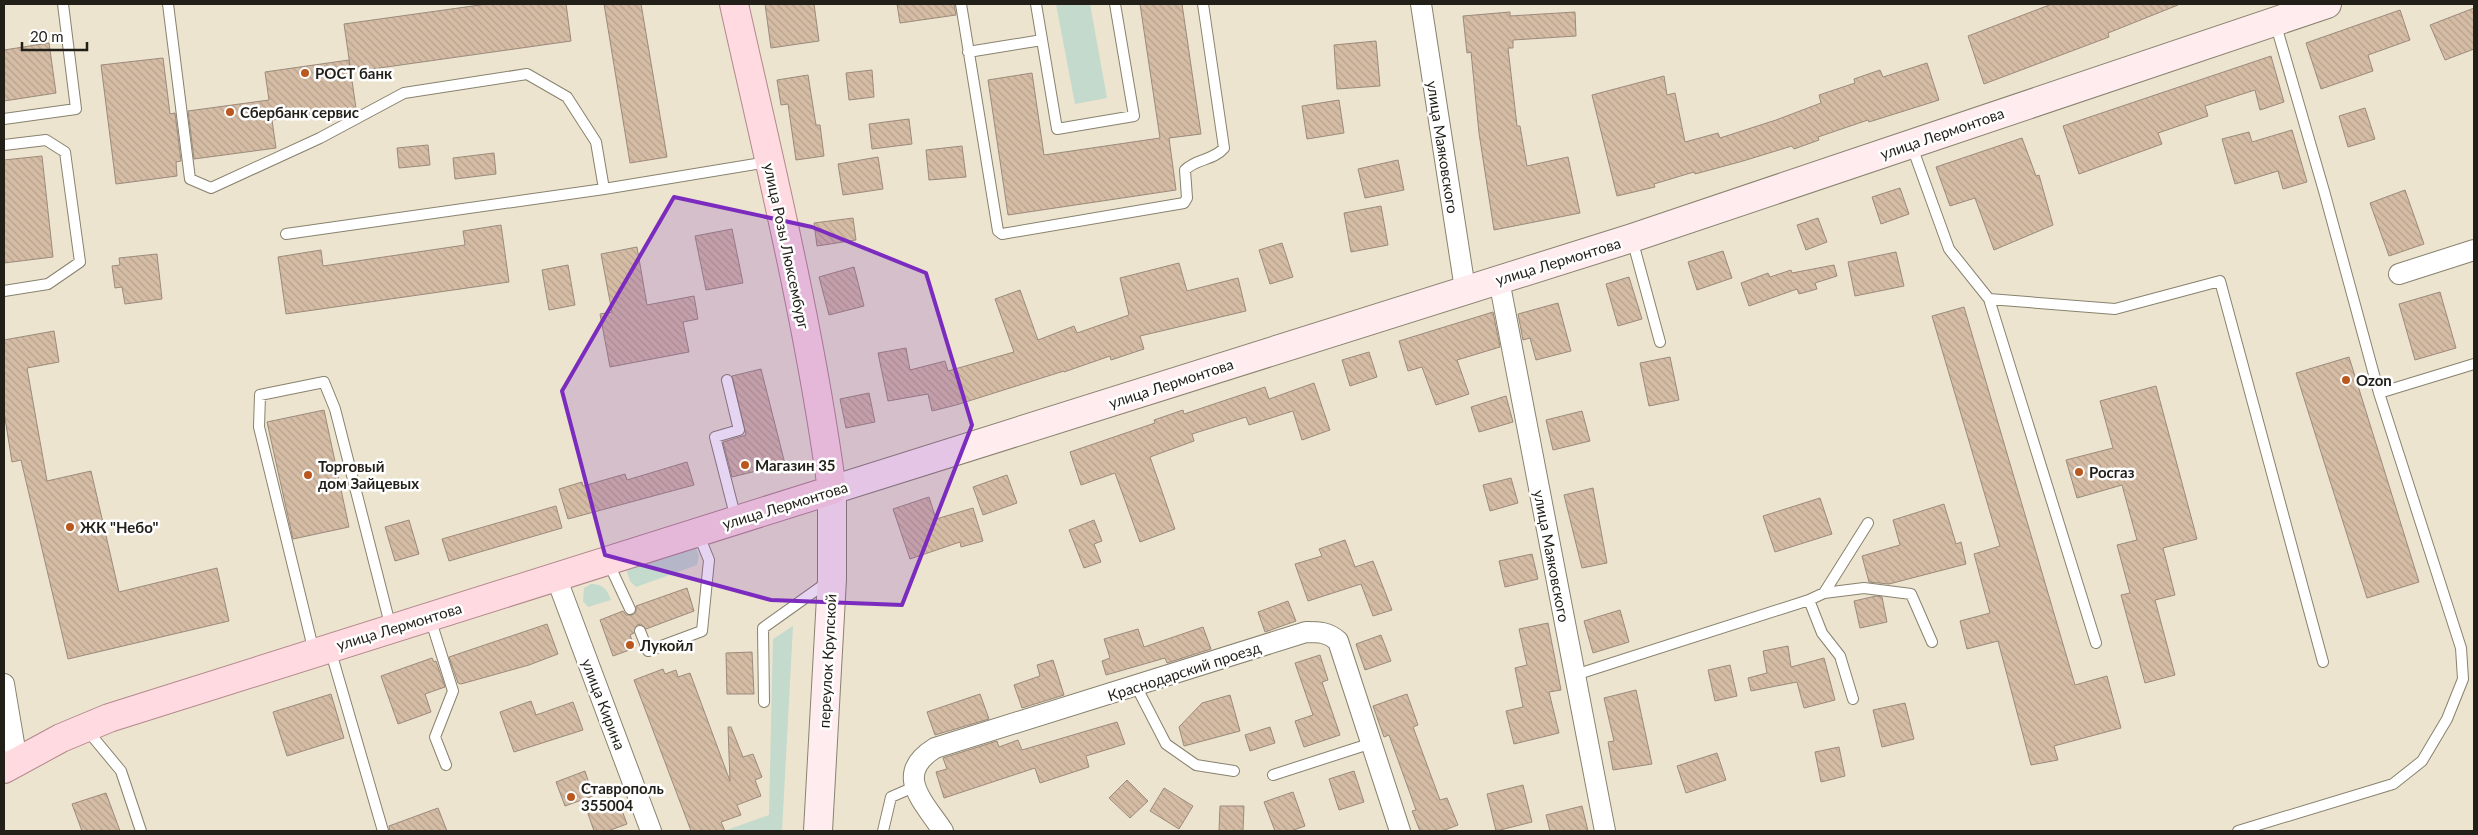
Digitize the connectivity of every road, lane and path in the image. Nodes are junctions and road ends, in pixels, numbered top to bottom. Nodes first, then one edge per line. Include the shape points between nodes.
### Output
1 (63, 4) edge
2 (168, 4) edge
3 (734, 4) edge
4 (961, 4) edge
5 (1036, 4) edge
6 (1115, 4) edge
7 (1203, 4) edge
8 (1421, 4) edge
9 (2327, 4) edge
10 (2275, 21) junction
11 (1042, 40) junction
12 (968, 52) junction
13 (4, 119) edge
14 (1910, 143) junction
15 (4, 146) edge
16 (769, 162) junction
17 (604, 189) junction
18 (286, 234) dead end
19 (1632, 238) junction
20 (2474, 250) edge
21 (2398, 274) dead end
22 (1499, 280) junction
23 (1465, 289) junction
24 (4, 291) edge
25 (1989, 300) junction
26 (1660, 342) dead end
27 (2474, 364) edge
28 (727, 380) dead end
29 (2380, 393) junction
30 (832, 490) junction
31 (736, 520) junction
32 (1868, 523) dead end
33 (698, 532) junction
34 (607, 561) junction
35 (556, 577) junction
36 (832, 579) junction
37 (1824, 593) junction
38 (1809, 600) junction
39 (630, 609) dead end
40 (430, 617) junction
41 (391, 629) junction
42 (640, 631) dead end
43 (1932, 642) dead end
44 (2096, 643) dead end
45 (322, 650) junction
46 (2323, 662) dead end
47 (1574, 675) junction
48 (4, 684) edge
49 (1136, 686) junction
50 (1853, 699) dead end
51 (764, 702) dead end
52 (84, 727) junction
53 (1372, 743) junction
54 (446, 765) dead end
55 (8, 769) edge
56 (1234, 771) dead end
57 (1273, 775) dead end
58 (914, 787) junction
59 (141, 831) edge
60 (383, 831) edge
61 (651, 831) edge
62 (818, 831) edge
63 (883, 831) edge
64 (943, 831) edge
65 (1400, 831) edge
66 (1605, 831) edge
67 (2238, 831) edge

1 - 13 lane via 76,108
2 - 17 lane via 190,178 211,188 320,138 404,93 527,74 567,97 596,142
3 - 16 main road, улица Розы Люксембург
4 - 12 lane
5 - 11 lane
6 - 11 lane via 1134,116 1057,129
7 - 12 lane via 1224,148 1217,157 1193,162 1185,170 1187,198 1184,203 1002,234 998,231
8 - 23 street, улица Маяковского
9 - 10 main road, улица Лермонтова
10 - 14 main road, улица Лермонтова
10 - 29 lane
11 - 12 lane
14 - 19 main road, улица Лермонтова
14 - 25 lane via 1949,248
15 - 24 lane via 46,140 65,152 80,262 48,284
16 - 17 lane
16 - 30 main road, улица Розы Люксембург via 818,398
17 - 18 lane
19 - 22 main road, улица Лермонтова
19 - 26 lane
20 - 21 street
22 - 23 main road, улица Лермонтова
22 - 47 street, улица Маяковского
23 - 30 main road, улица Лермонтова
25 - 44 lane
25 - 46 lane via 2115,309 2220,281
27 - 29 lane
28 - 31 lane via 738,430 715,437
29 - 67 lane via 2461,648 2463,679 2447,719 2422,761 2393,784
30 - 31 main road, улица Лермонтова
30 - 36 main road, переулок Крупской
31 - 33 main road, улица Лермонтова
32 - 37 lane
33 - 34 main road, улица Лермонтова
33 - 42 lane via 708,560 702,631 648,650
34 - 35 main road, улица Лермонтова
34 - 39 lane
35 - 40 main road, улица Лермонтова
35 - 61 street, улица Кирина
36 - 51 lane via 763,628
36 - 62 main road, переулок Крупской
37 - 38 lane
37 - 43 lane via 1864,588 1912,594
38 - 47 lane
38 - 50 lane via 1822,633 1840,656
40 - 41 main road, улица Лермонтова
40 - 54 lane via 453,691 435,737
41 - 45 main road, улица Лермонтова
41 - 45 lane via 336,409 324,382 260,395 259,427
45 - 52 main road, улица Лермонтова
45 - 60 lane
47 - 66 street, улица Маяковского
48 - 55 street
49 - 53 street, Краснодарский проезд via 1306,632 1330,634 1338,641
49 - 56 lane via 1166,744 1196,765
49 - 58 street, Краснодарский проезд via 935,748 920,757 913,771
52 - 55 main road, улица Лермонтова
52 - 59 lane via 121,772
53 - 57 lane
53 - 65 street, Краснодарский проезд
58 - 63 lane via 891,797
58 - 64 street

